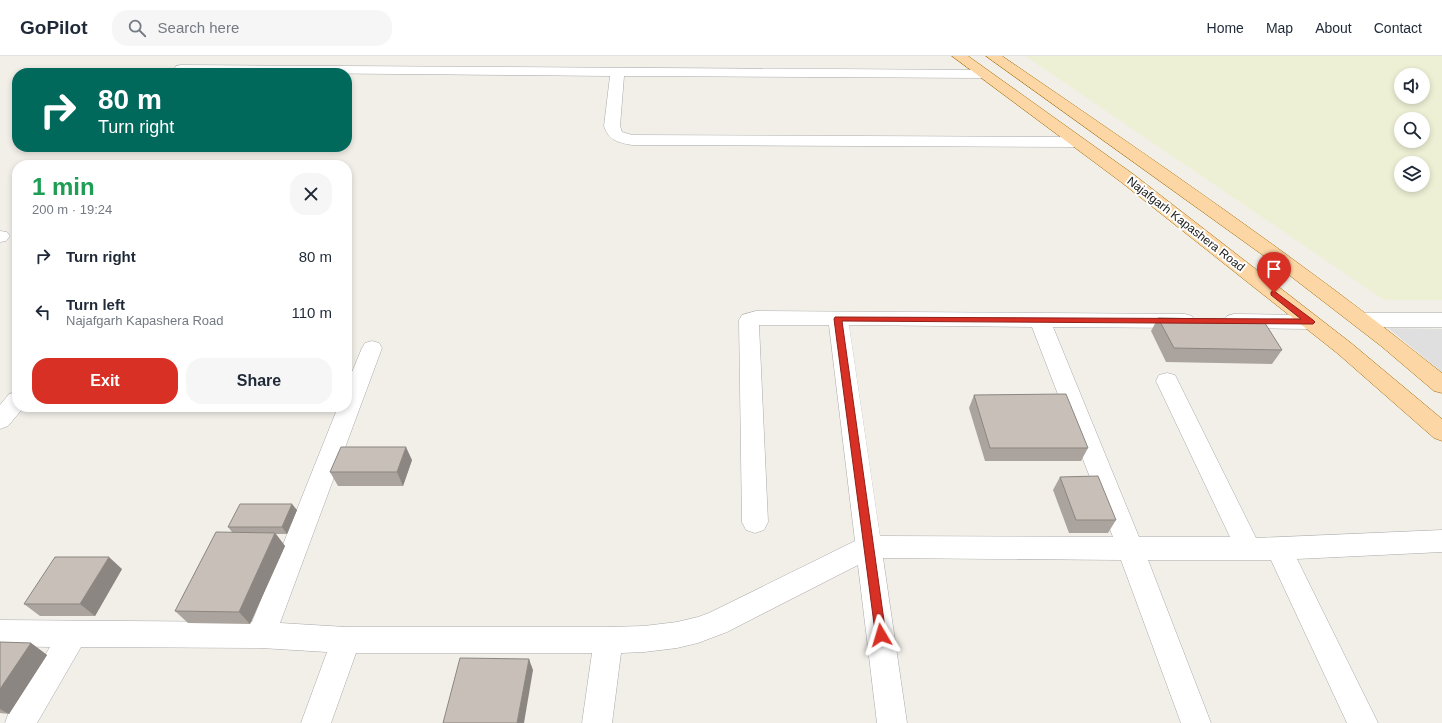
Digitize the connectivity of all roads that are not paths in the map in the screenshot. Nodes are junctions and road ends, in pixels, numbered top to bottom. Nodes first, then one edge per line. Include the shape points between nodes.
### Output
1 (674, 56) edge
2 (958, 56) edge
3 (993, 56) edge
4 (352, 70) edge
5 (617, 72) junction
6 (674, 72) junction
7 (983, 74) junction
8 (1076, 113) junction
9 (1045, 119) junction
10 (1077, 142) junction
11 (838, 319) junction
12 (1040, 320) junction
13 (1363, 320) junction
14 (1442, 320) edge
15 (1310, 322) junction
16 (372, 348) dead end
17 (1166, 381) dead end
18 (1442, 385) edge
19 (352, 400) edge
20 (12, 406) edge
21 (347, 412) edge
22 (0, 420) edge
23 (1442, 432) edge
24 (755, 522) dead end
25 (1442, 541) edge
26 (869, 547) junction
27 (1130, 548) junction
28 (1248, 549) junction
29 (1279, 549) junction
30 (0, 633) edge
31 (73, 634) junction
32 (261, 635) junction
33 (346, 640) junction
34 (608, 640) junction
35 (20, 723) edge
36 (316, 723) edge
37 (597, 723) edge
38 (892, 723) edge
39 (1196, 723) edge
40 (1363, 723) edge

1 - 6 street
2 - 7 main road, Najafgarh Kapashera Road
3 - 8 main road, Najafgarh Kapashera Road
4 - 5 street
5 - 6 street
5 - 10 street via 612,126 616,135 632,140
6 - 7 street
7 - 9 main road, Najafgarh Kapashera Road
8 - 9 main road
8 - 13 main road, Najafgarh Kapashera Road
9 - 10 main road, Najafgarh Kapashera Road
10 - 15 main road, Najafgarh Kapashera Road via 1127,178
11 - 12 street
11 - 24 street via 749,320
11 - 26 street
12 - 15 street
12 - 27 street
13 - 14 street
13 - 18 main road, Najafgarh Kapashera Road
15 - 23 main road, Najafgarh Kapashera Road
16 - 19 street
17 - 28 street
20 - 22 street
21 - 32 street
25 - 29 street
26 - 27 street
26 - 34 street via 698,630 664,637
26 - 38 street
27 - 28 street
27 - 39 street
28 - 29 street
29 - 40 street
30 - 31 street
31 - 32 street
31 - 35 street
32 - 33 street
33 - 34 street
33 - 36 street
34 - 37 street

